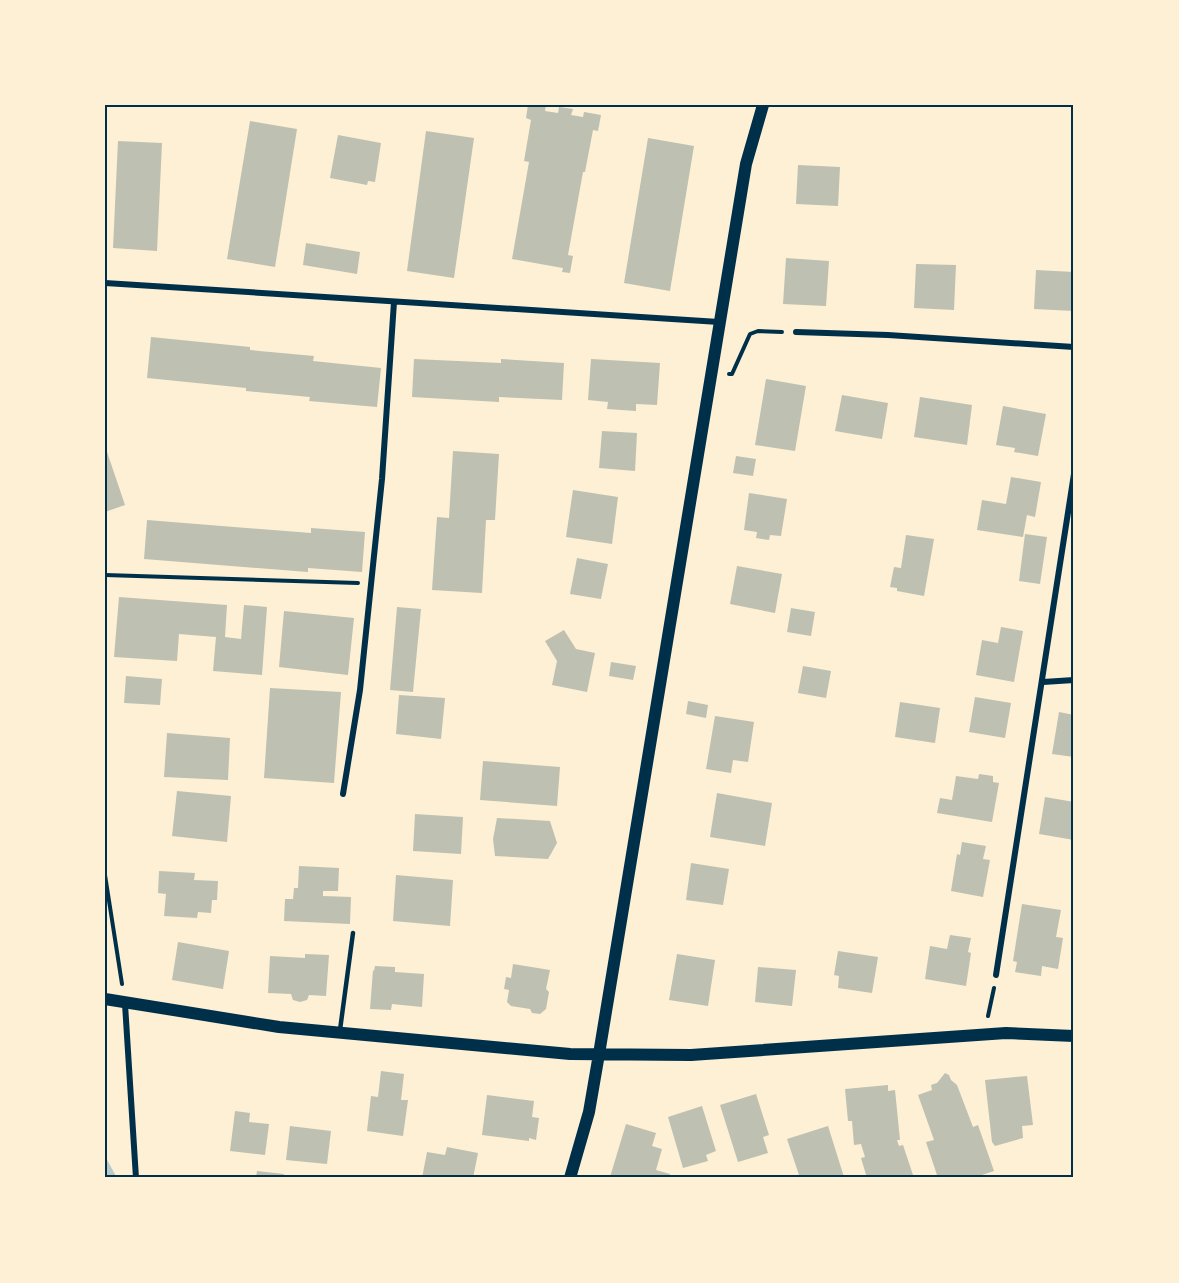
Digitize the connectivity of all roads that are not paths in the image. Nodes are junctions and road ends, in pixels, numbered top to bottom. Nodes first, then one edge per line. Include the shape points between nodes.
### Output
1 (763, 105) edge
2 (105, 284) edge
3 (394, 302) junction
4 (719, 322) junction
5 (796, 332) road end
6 (1074, 347) edge
7 (1074, 474) edge
8 (1074, 680) edge
9 (1043, 682) junction
10 (343, 794) dead end
11 (353, 933) dead end
12 (996, 975) road end
13 (105, 999) edge
14 (125, 1004) junction
15 (340, 1033) junction
16 (1074, 1036) edge
17 (599, 1054) junction
18 (136, 1178) edge
19 (570, 1178) edge

1 - 4 main road via 746,164
2 - 3 street
3 - 4 street
3 - 10 street via 382,479 360,690
4 - 17 main road
5 - 6 street
7 - 9 street
8 - 9 street
9 - 12 street
11 - 15 lane
13 - 14 main road
14 - 15 main road
14 - 18 street
15 - 17 main road
16 - 17 main road via 985,1034 691,1055
17 - 19 main road via 589,1112

